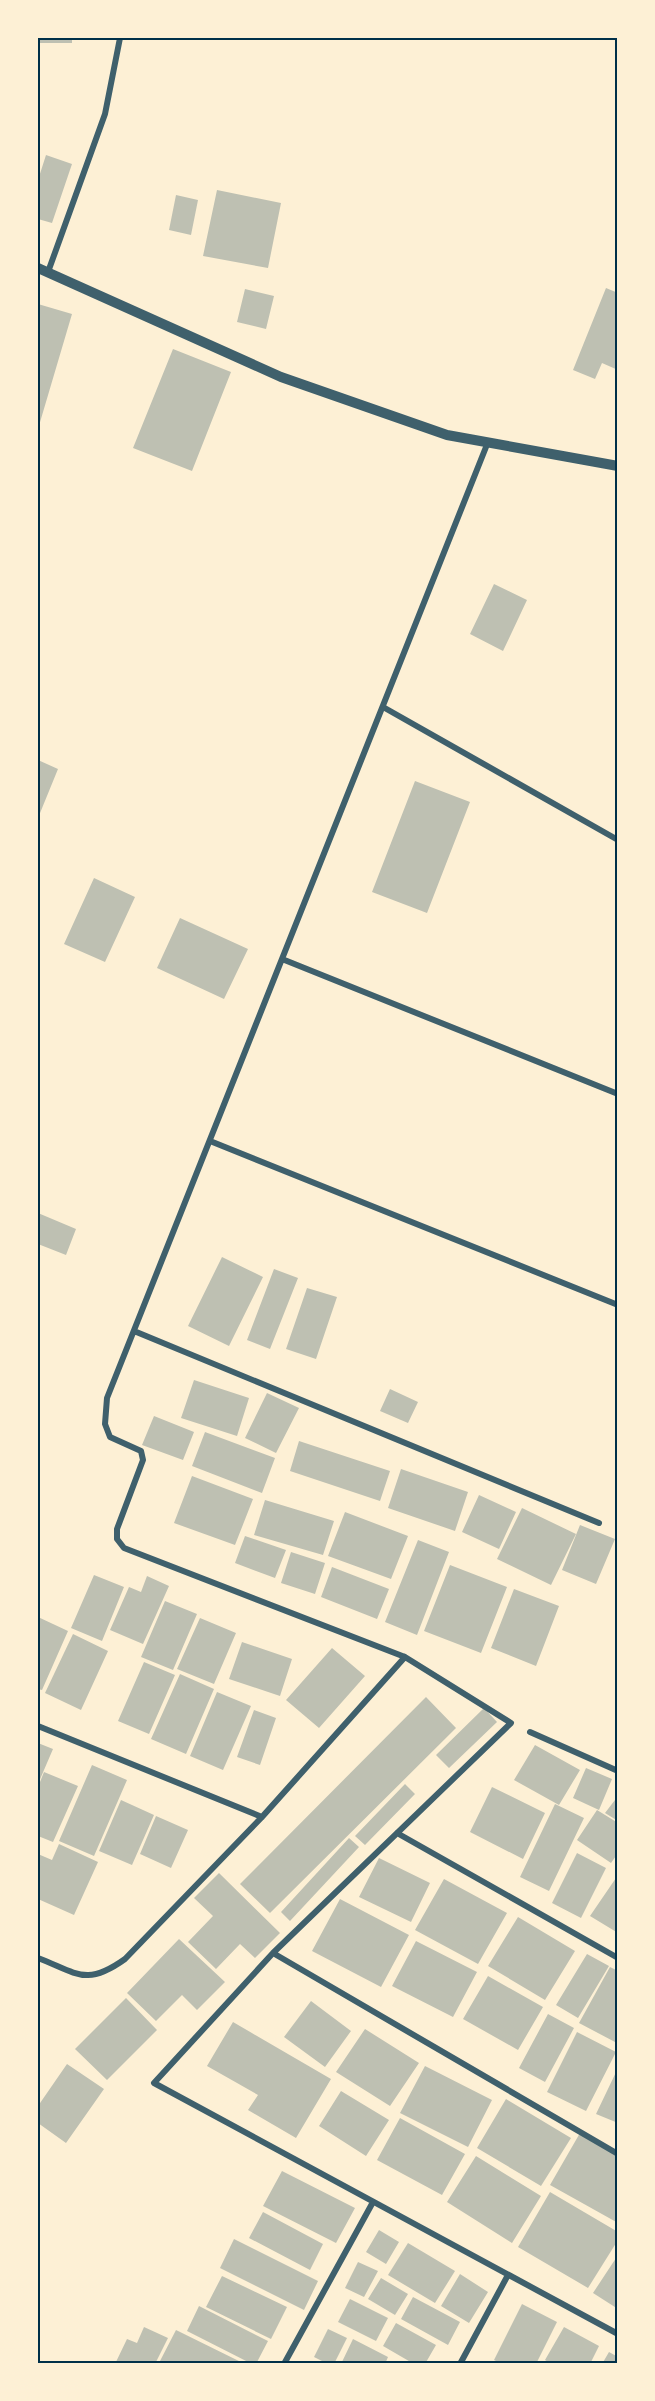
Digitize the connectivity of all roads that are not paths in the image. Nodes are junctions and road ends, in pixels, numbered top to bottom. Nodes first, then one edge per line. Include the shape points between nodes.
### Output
1 (120, 38) edge
2 (43, 270) edge
3 (488, 442) junction
4 (618, 466) edge
5 (383, 706) junction
6 (618, 840) edge
7 (282, 959) junction
8 (618, 1094) edge
9 (210, 1141) junction
10 (618, 1305) edge
11 (134, 1331) junction
12 (599, 1523) dead end
13 (405, 1657) junction
14 (38, 1726) edge
15 (530, 1732) dead end
16 (618, 1772) edge
17 (262, 1817) junction
18 (397, 1833) junction
19 (273, 1953) junction
20 (38, 1958) edge
21 (618, 1958) edge
22 (618, 2154) edge
23 (373, 2202) junction
24 (508, 2275) junction
25 (618, 2334) edge
26 (284, 2364) edge
27 (460, 2364) edge

1 - 2 street via 105,114
2 - 3 street via 281,377 447,435
3 - 4 street
3 - 5 street
5 - 6 street
5 - 7 street
7 - 8 street
7 - 9 street
9 - 10 street
9 - 11 street
11 - 12 street
11 - 13 street via 107,1398 105,1424 110,1437 141,1451 143,1460 117,1529 117,1539 124,1548
13 - 17 street
13 - 18 street via 511,1723
14 - 17 street
15 - 16 street
17 - 20 street via 125,1959 107,1972 77,1975
18 - 19 street
18 - 21 street
19 - 22 street
19 - 23 street via 154,2083
23 - 24 street
23 - 26 street
24 - 25 street
24 - 27 street

